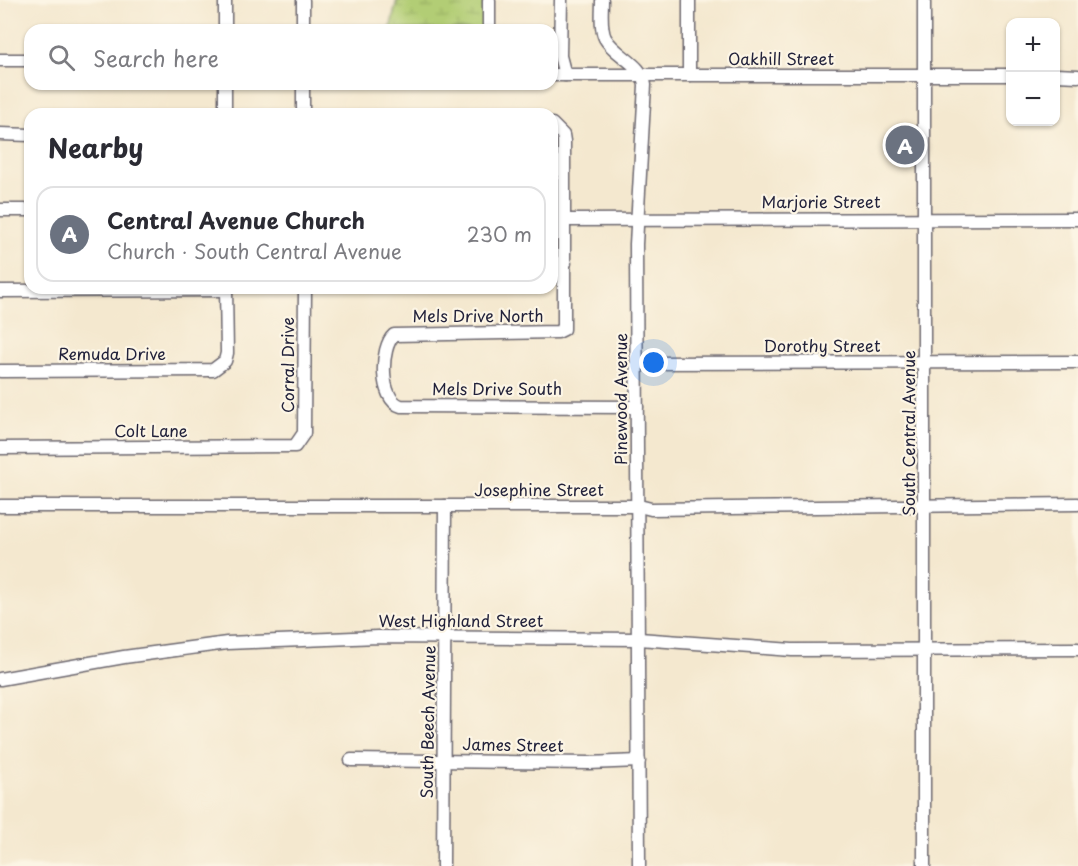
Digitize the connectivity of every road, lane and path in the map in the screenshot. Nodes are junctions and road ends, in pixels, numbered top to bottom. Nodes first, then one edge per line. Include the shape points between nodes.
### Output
1 (225, 0) edge
2 (303, 0) edge
3 (489, 0) edge
4 (561, 0) edge
5 (602, 0) edge
6 (689, 0) edge
7 (924, 0) edge
8 (225, 24) edge
9 (303, 24) edge
10 (489, 24) edge
11 (0, 60) edge
12 (24, 60) edge
13 (558, 75) edge
14 (565, 75) junction
15 (689, 75) junction
16 (1006, 75) edge
17 (1060, 75) edge
18 (644, 76) junction
19 (925, 76) junction
20 (1078, 76) edge
21 (225, 90) edge
22 (303, 90) edge
23 (225, 108) edge
24 (303, 108) edge
25 (558, 130) edge
26 (0, 135) edge
27 (24, 135) edge
28 (558, 194) edge
29 (0, 210) edge
30 (24, 210) edge
31 (637, 219) junction
32 (925, 219) junction
33 (1078, 219) edge
34 (564, 220) junction
35 (558, 263) edge
36 (565, 263) junction
37 (0, 291) edge
38 (24, 291) edge
39 (226, 294) edge
40 (305, 294) edge
41 (925, 362) junction
42 (1078, 362) edge
43 (638, 363) junction
44 (386, 370) joint
45 (0, 371) edge
46 (637, 407) junction
47 (301, 441) joint
48 (0, 448) edge
49 (1078, 504) edge
50 (926, 505) junction
51 (0, 506) edge
52 (445, 506) junction
53 (639, 506) junction
54 (445, 639) junction
55 (639, 639) junction
56 (1078, 649) edge
57 (925, 650) junction
58 (0, 679) edge
59 (351, 760) dead end
60 (444, 760) junction
61 (639, 761) junction
62 (443, 866) edge
63 (639, 866) edge
64 (924, 866) edge

1 - 8 street
2 - 9 street
3 - 10 street
4 - 14 street via 560,56
5 - 18 street via 606,39
6 - 15 street
7 - 19 street, South Central Avenue
11 - 12 street
13 - 14 street, Oakhill Street
14 - 18 street, Oakhill Street
15 - 18 street, Oakhill Street
15 - 19 street, Oakhill Street
16 - 19 street, Oakhill Street
17 - 20 street
18 - 31 street, Pinewood Avenue
19 - 32 street, South Central Avenue
21 - 23 street
22 - 24 street
25 - 28 street via 563,135
26 - 27 street
28 - 34 street
29 - 30 street
31 - 32 street, Marjorie Street
31 - 34 street, Marjorie Street
31 - 43 street, Pinewood Avenue
32 - 33 street, Marjorie Street
32 - 41 street, South Central Avenue
34 - 36 street
35 - 36 street
36 - 44 street, Mels Drive North via 564,329 402,332 389,339
37 - 38 street
39 - 45 street, Remuda Drive via 227,353 223,364 213,370
40 - 47 street, Corral Drive
41 - 42 street, Dorothy Street
41 - 43 street, Dorothy Street
41 - 50 street, South Central Avenue
43 - 46 street, Pinewood Avenue
44 - 46 street, Mels Drive South via 387,396 401,405
46 - 53 street, Pinewood Avenue
47 - 48 street, Colt Lane via 290,448
49 - 50 street, Josephine Street
50 - 53 street, Josephine Street via 651,509
50 - 57 street, South Central Avenue
51 - 52 street, Josephine Street
52 - 53 street, Josephine Street
52 - 54 street, South Beech Avenue
53 - 55 street, Pinewood Avenue
54 - 55 street, West Highland Street
54 - 58 street, West Highland Street via 378,637 226,644
54 - 60 street, South Beech Avenue
55 - 57 street, West Highland Street via 757,649
55 - 61 street, Pinewood Avenue
56 - 57 street, West Highland Street
57 - 64 street, South Central Avenue
59 - 60 street, James Street
60 - 61 street, James Street
60 - 62 street, South Beech Avenue
61 - 63 street, Pinewood Avenue

